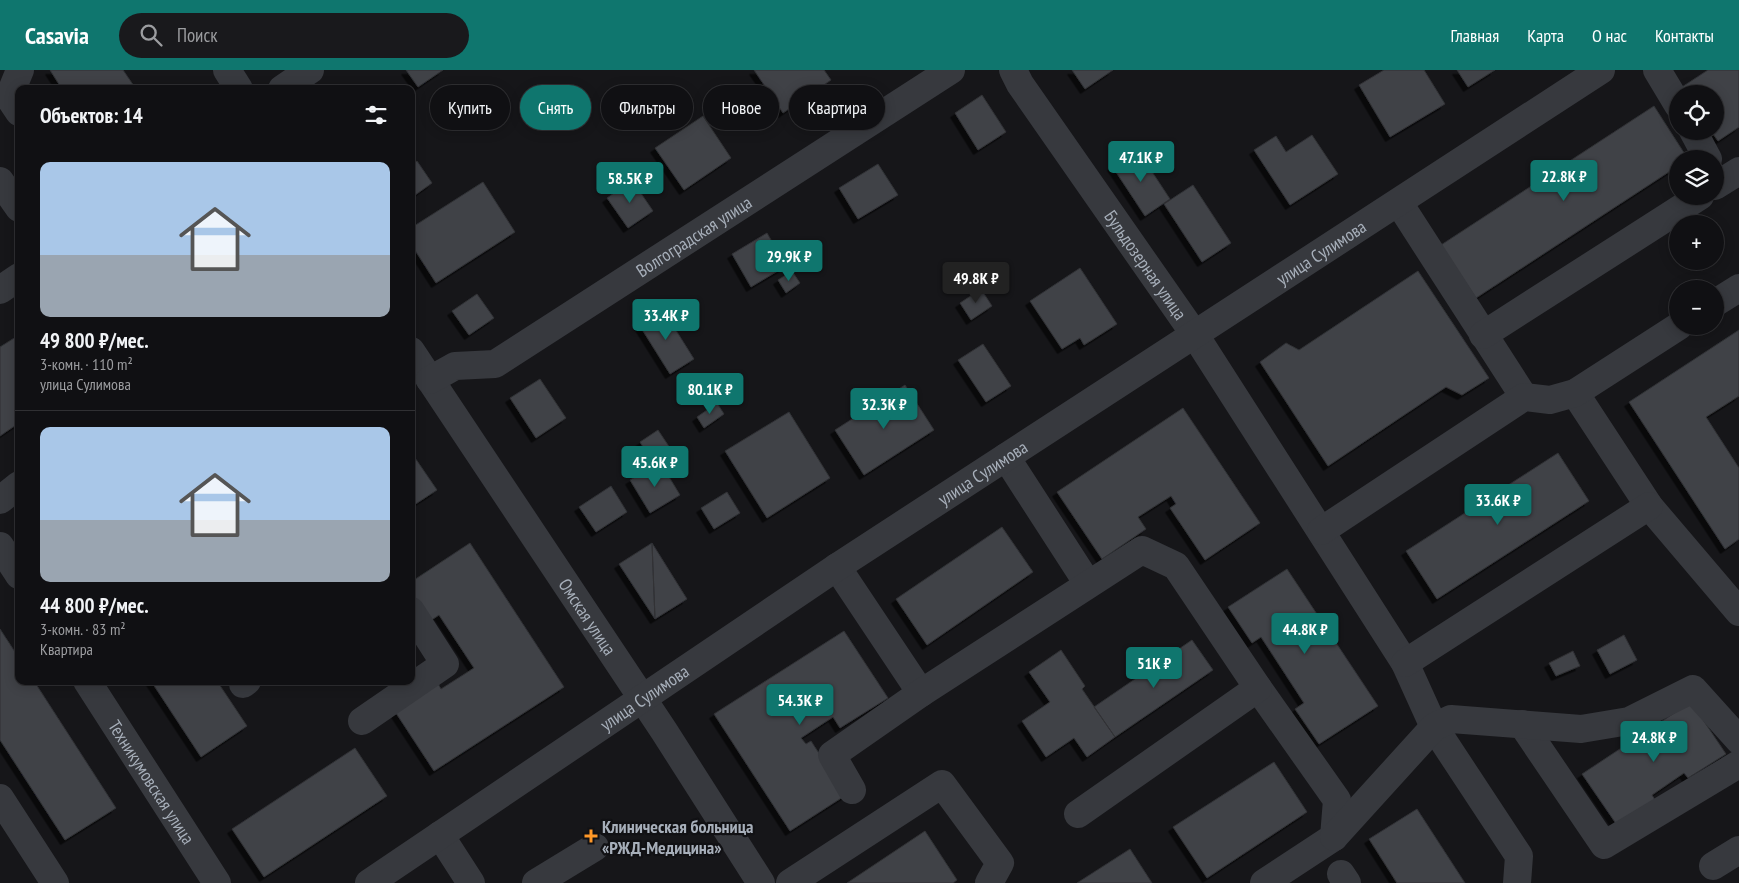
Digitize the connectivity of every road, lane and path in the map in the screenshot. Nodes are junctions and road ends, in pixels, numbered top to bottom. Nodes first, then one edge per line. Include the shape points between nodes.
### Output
1 (20, 70) edge
2 (227, 70) edge
3 (310, 70) edge
4 (951, 70) edge
5 (1013, 70) edge
6 (1601, 70) edge
7 (1657, 70) edge
8 (15, 85) edge
9 (15, 85) edge
10 (236, 85) edge
11 (288, 85) edge
12 (1669, 90) edge
13 (9, 104) edge
14 (0, 181) edge
15 (15, 202) edge
16 (1399, 203) junction
17 (1681, 205) edge
18 (15, 280) edge
19 (1739, 288) edge
20 (0, 290) edge
21 (1724, 297) edge
22 (1669, 332) edge
23 (1195, 335) junction
24 (1483, 335) junction
25 (418, 365) edge
26 (1575, 393) junction
27 (1524, 397) junction
28 (1006, 457) junction
29 (15, 488) edge
30 (0, 500) edge
31 (1649, 506) junction
32 (1321, 531) junction
33 (0, 546) edge
34 (837, 567) junction
35 (15, 569) edge
36 (1088, 584) junction
37 (1739, 612) edge
38 (415, 617) edge
39 (1404, 664) junction
40 (90, 685) edge
41 (414, 685) edge
42 (415, 685) edge
43 (1258, 688) junction
44 (921, 693) junction
45 (643, 699) junction
46 (362, 721) dead end
47 (1522, 724) junction
48 (1434, 727) junction
49 (1739, 740) edge
50 (1739, 764) edge
51 (852, 790) dead end
52 (0, 798) edge
53 (1078, 814) dead end
54 (440, 835) junction
55 (1334, 837) junction
56 (595, 847) dead end
57 (1739, 850) edge
58 (1713, 866) dead end
59 (55, 883) edge
60 (217, 883) edge
61 (369, 883) edge
62 (471, 883) edge
63 (536, 883) edge
64 (761, 883) edge
65 (790, 883) edge
66 (989, 883) edge
67 (1264, 883) edge
68 (1517, 883) edge

1 - 9 street
2 - 10 street
3 - 11 street
4 - 25 street, Волгоградская улица via 495,364
5 - 23 street, Бульдозерная улица
6 - 16 street, улица Сулимова
7 - 12 street
8 - 13 street
14 - 15 street
16 - 23 street, улица Сулимова
16 - 24 street
17 - 24 street
18 - 20 street
19 - 21 street
22 - 26 street
23 - 28 street, улица Сулимова
23 - 32 street, Бульдозерная улица
24 - 27 street
25 - 45 street, Омская улица
26 - 27 street via 1550,400
26 - 31 street
27 - 32 street
28 - 34 street, улица Сулимова
28 - 36 street
29 - 30 street
31 - 37 street
31 - 39 street
32 - 39 street, Бульдозерная улица
33 - 35 street
34 - 44 street
34 - 45 street, улица Сулимова
36 - 43 street via 1142,550 1176,566
36 - 44 street
38 - 42 street via 445,664
39 - 48 street, Бульдозерная улица
40 - 60 street, Техникумовская улица
41 - 46 street
43 - 53 street
43 - 55 street via 1337,800
44 - 51 street via 832,755
45 - 54 street, улица Сулимова
45 - 64 street, Омская улица
47 - 48 street via 1451,719
47 - 49 street via 1581,729 1629,721 1693,689
47 - 50 street via 1604,845
48 - 55 street
48 - 68 street, Бульдозерная улица via 1519,856
52 - 59 street
54 - 61 street, улица Сулимова
54 - 62 street
55 - 67 street
56 - 63 street
57 - 58 street
65 - 66 street via 942,784 1000,863

